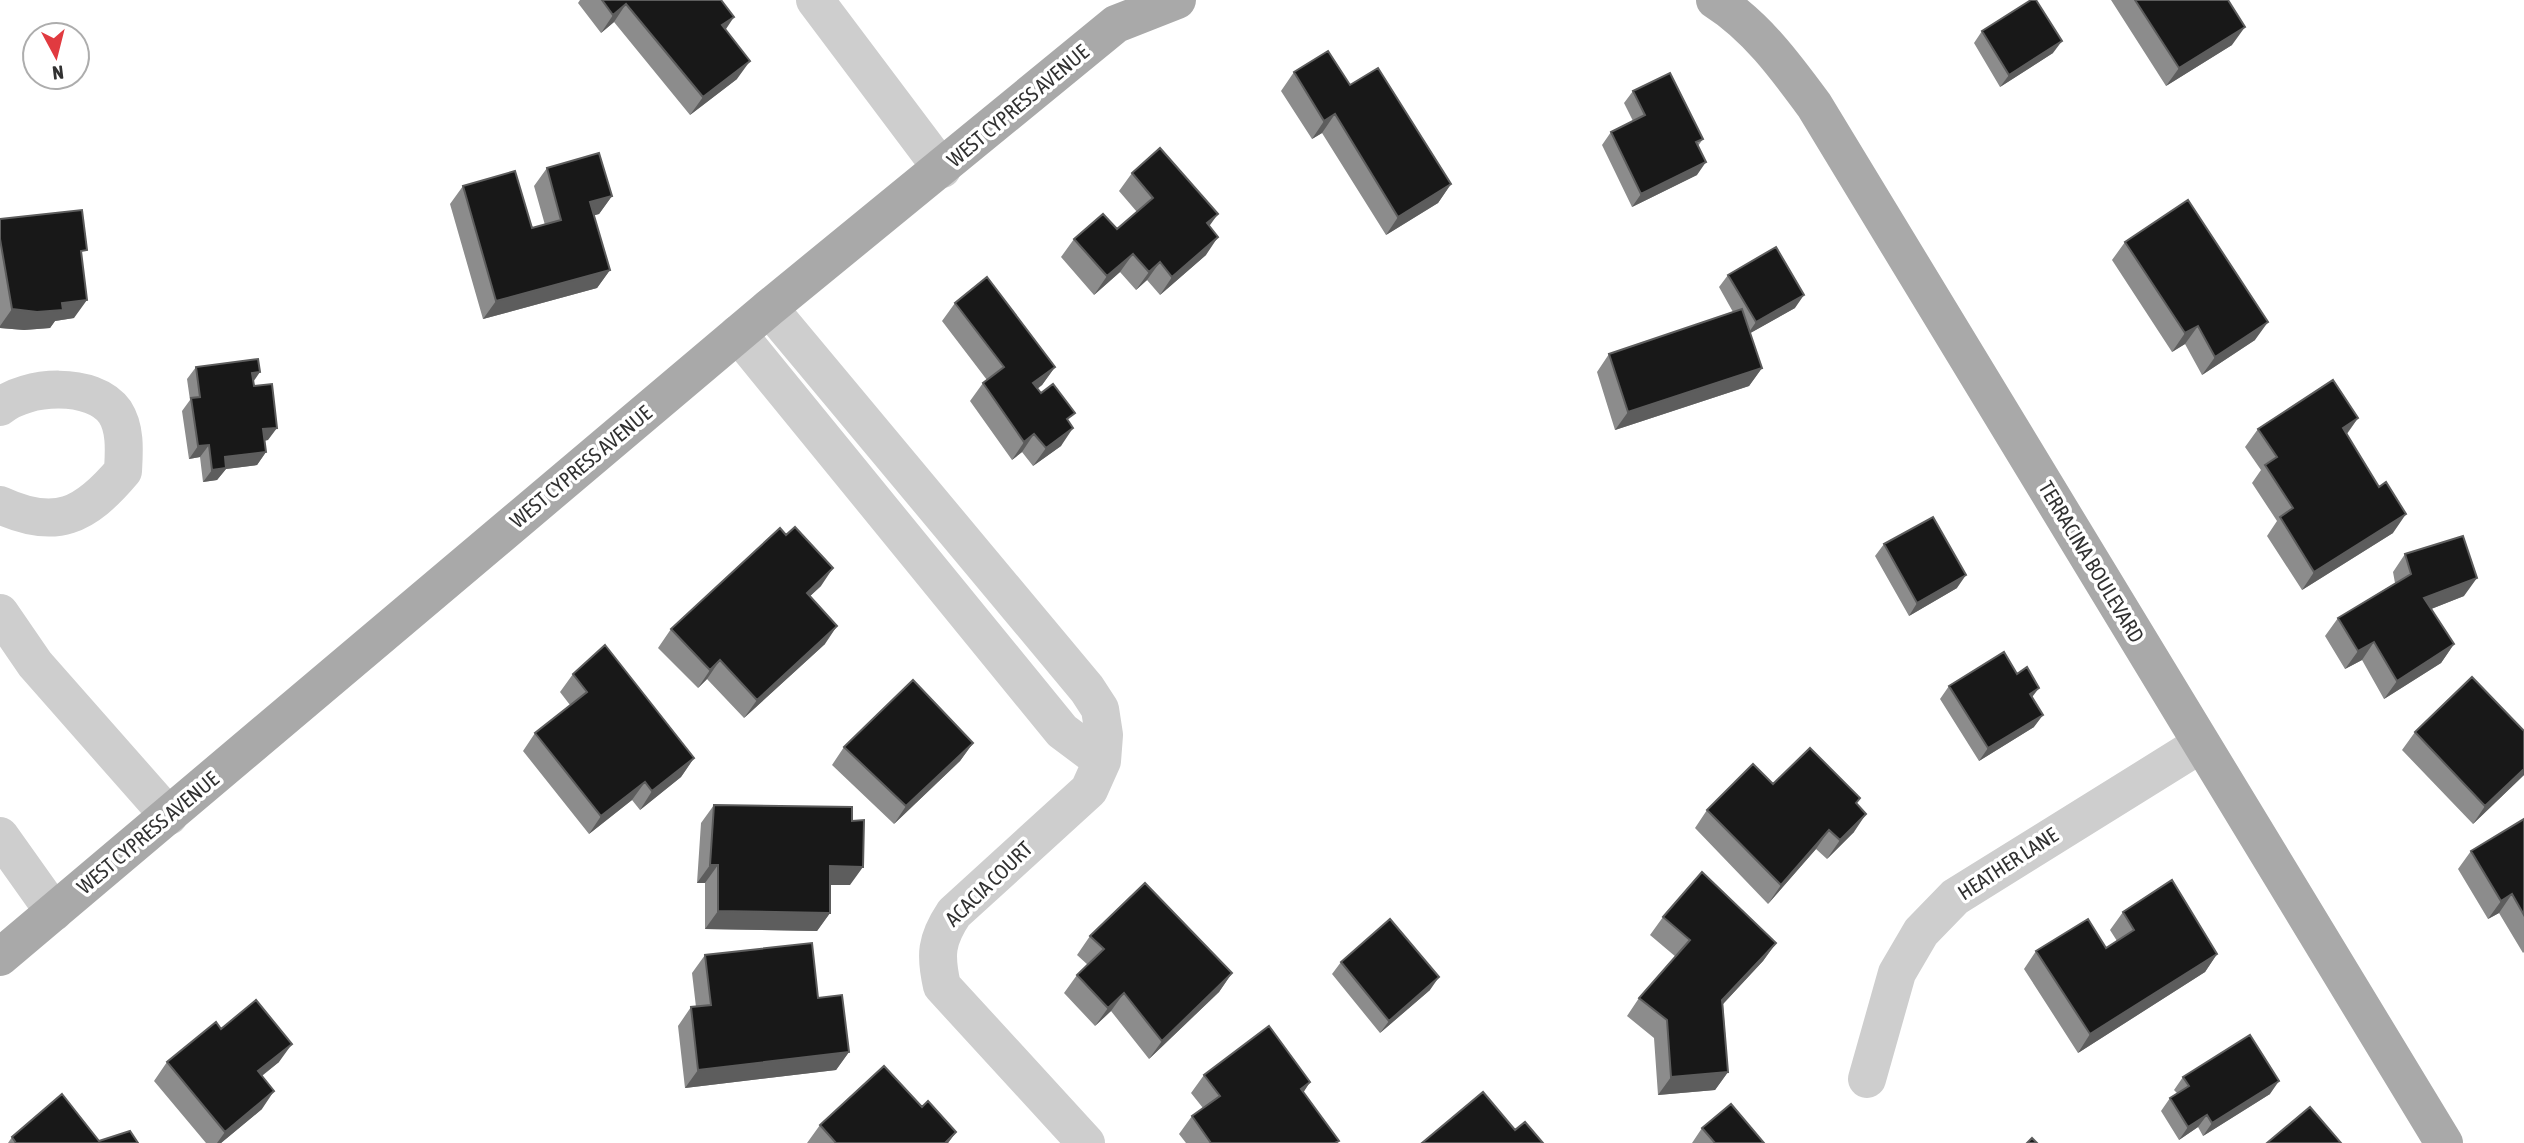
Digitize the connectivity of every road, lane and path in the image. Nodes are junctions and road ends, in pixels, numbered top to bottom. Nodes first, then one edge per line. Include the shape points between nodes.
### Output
1 (815, 0) edge
2 (1177, 0) edge
3 (1715, 0) edge
4 (942, 169) junction
5 (769, 308) junction
6 (738, 334) junction
7 (0, 407) edge
8 (0, 505) edge
9 (962, 539) junction
10 (928, 567) junction
11 (0, 613) edge
12 (2201, 744) junction
13 (1102, 761) junction
14 (169, 816) junction
15 (0, 836) edge
16 (54, 912) junction
17 (1, 954) edge
18 (1867, 1079) dead end
19 (1086, 1143) edge
20 (2444, 1143) edge

1 - 4 street
2 - 4 main road, WEST CYPRESS AVENUE via 1116,24
3 - 12 main road, TERRACINA BOULEVARD via 1776,54 1815,105
4 - 5 main road, WEST CYPRESS AVENUE
5 - 6 main road, WEST CYPRESS AVENUE
5 - 9 street, ACACIA COURT
6 - 10 street
6 - 14 main road, WEST CYPRESS AVENUE
7 - 8 street via 38,389 94,395 115,412 125,441 123,471 85,509 56,519 26,517
9 - 10 street
9 - 13 street, ACACIA COURT via 1100,709
10 - 13 street via 1062,731
11 - 14 street via 35,664
12 - 18 street, HEATHER LANE via 1955,897 1922,932 1897,973
12 - 20 main road, TERRACINA BOULEVARD
13 - 19 street, ACACIA COURT via 1089,790 954,913 940,933 936,962 942,986
14 - 16 main road, WEST CYPRESS AVENUE
15 - 16 street
16 - 17 main road, WEST CYPRESS AVENUE

